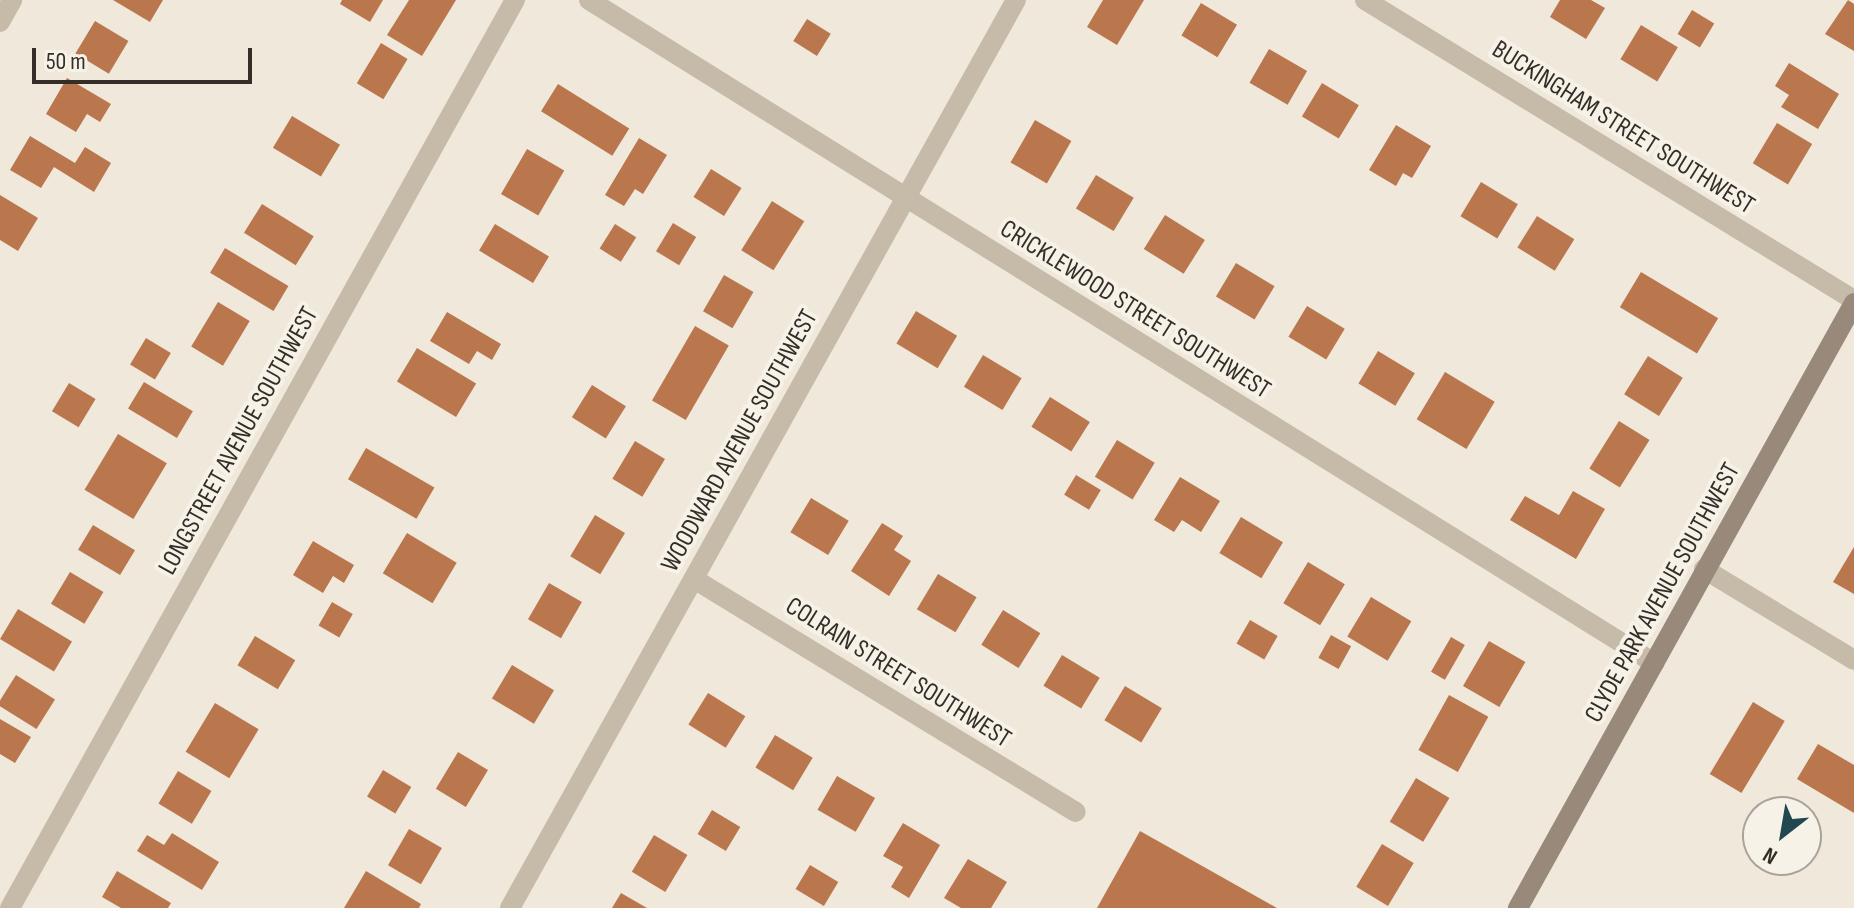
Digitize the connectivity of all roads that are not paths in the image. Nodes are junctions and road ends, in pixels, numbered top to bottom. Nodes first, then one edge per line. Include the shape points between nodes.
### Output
1 (12, 0) edge
2 (515, 0) edge
3 (589, 0) edge
4 (1016, 0) edge
5 (1365, 0) edge
6 (0, 22) edge
7 (905, 199) junction
8 (1854, 302) edge
9 (1704, 569) junction
10 (694, 579) junction
11 (1854, 660) edge
12 (1654, 663) junction
13 (1076, 812) dead end
14 (10, 908) edge
15 (510, 908) edge
16 (1518, 908) edge

1 - 6 street
2 - 14 street, LONGSTREET AVENUE SOUTHWEST
3 - 7 street, CRICKLEWOOD STREET SOUTHWEST
4 - 7 street, WOODWARD AVENUE SOUTHWEST
5 - 8 street, BUCKINGHAM STREET SOUTHWEST
7 - 10 street, WOODWARD AVENUE SOUTHWEST
7 - 12 street, CRICKLEWOOD STREET SOUTHWEST
8 - 9 main road, CLYDE PARK AVENUE SOUTHWEST
9 - 11 street
9 - 12 main road, CLYDE PARK AVENUE SOUTHWEST
10 - 13 street, COLRAIN STREET SOUTHWEST
10 - 15 street, WOODWARD AVENUE SOUTHWEST
12 - 16 main road, CLYDE PARK AVENUE SOUTHWEST

